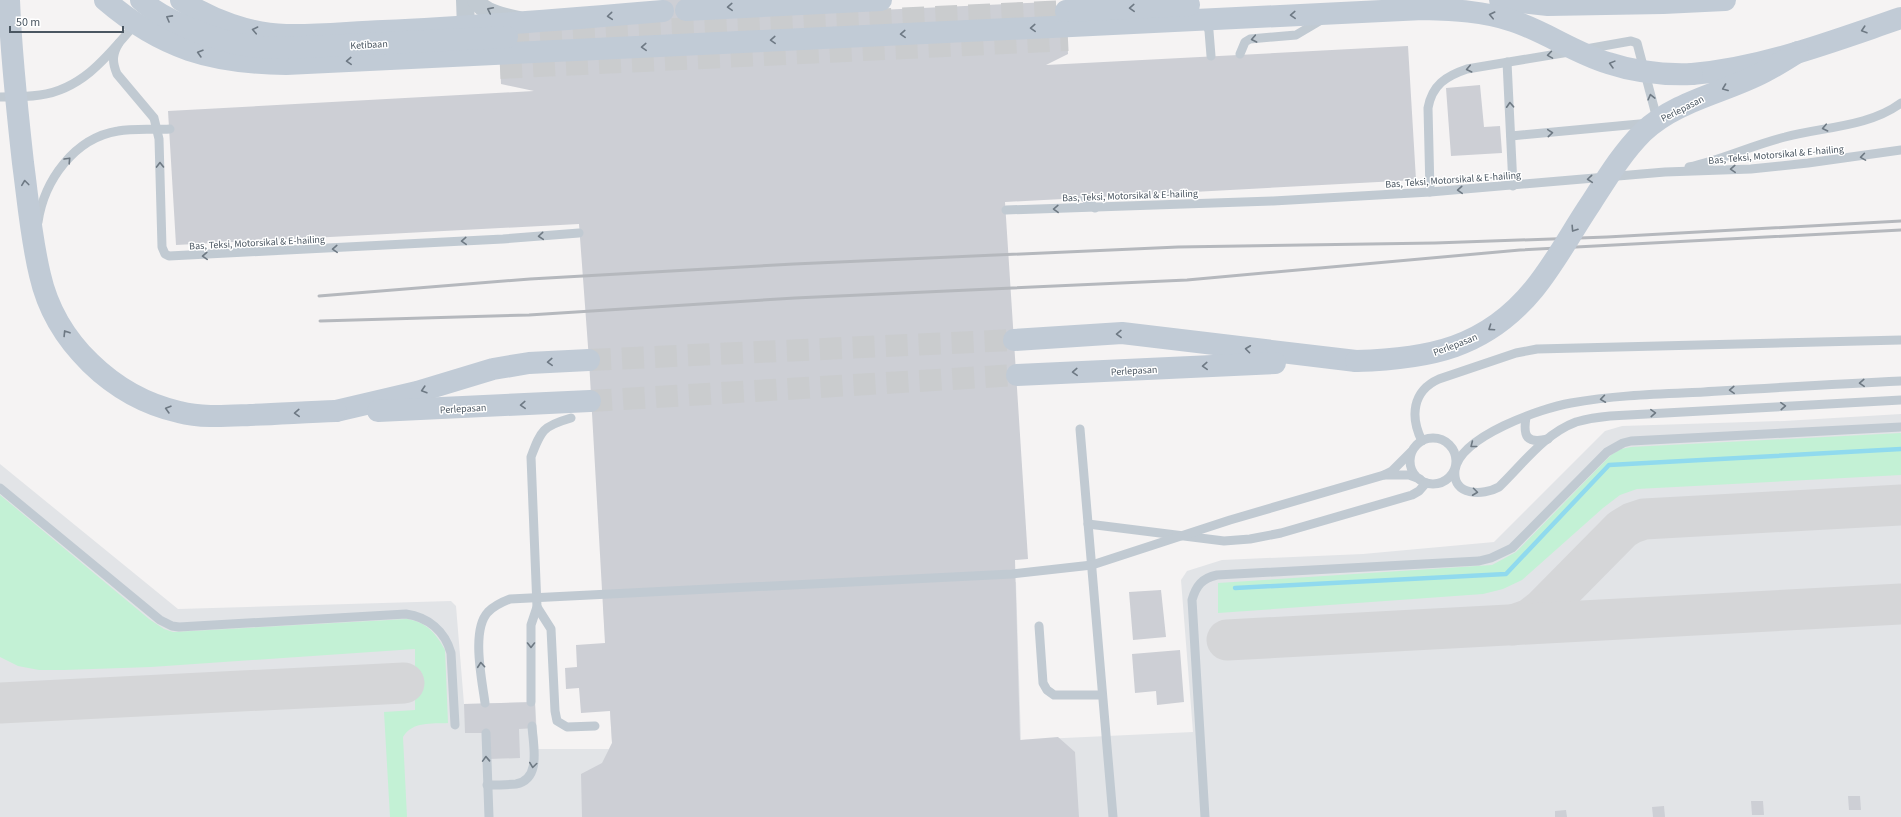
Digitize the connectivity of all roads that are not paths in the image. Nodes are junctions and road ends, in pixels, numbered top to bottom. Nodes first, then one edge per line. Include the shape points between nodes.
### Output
1 (9, 0) edge
2 (105, 0) edge
3 (141, 0) edge
4 (155, 0) edge
5 (181, 0) edge
6 (465, 0) edge
7 (476, 0) edge
8 (881, 0) edge
9 (1182, 0) edge
10 (1296, 0) edge
11 (1500, 0) edge
12 (1725, 0) edge
13 (1262, 2) junction
14 (1346, 4) dead end
15 (663, 10) dead end
16 (686, 10) dead end
17 (1066, 11) tunnel mouth
18 (1901, 18) edge
19 (533, 23) junction
20 (466, 28) junction
21 (502, 33) junction
22 (1068, 40) tunnel mouth
23 (119, 43) junction
24 (357, 44) junction
25 (1798, 52) junction
26 (1240, 54) dead end
27 (1211, 56) dead end
28 (1507, 62) junction
29 (500, 68) tunnel mouth
30 (0, 98) edge
31 (1901, 103) edge
32 (170, 129) dead end
33 (1511, 136) junction
34 (1901, 150) edge
35 (1665, 172) junction
36 (1513, 186) junction
37 (1430, 192) junction
38 (1084, 198) dead end
39 (1095, 208) junction
40 (1006, 210) dead end
41 (579, 233) dead end
42 (40, 275) junction
43 (1014, 340) tunnel mouth
44 (1901, 340) edge
45 (589, 360) tunnel mouth
46 (1356, 361) junction
47 (1017, 375) tunnel mouth
48 (1901, 381) edge
49 (1901, 400) edge
50 (590, 401) tunnel mouth
51 (336, 411) junction
52 (1526, 416) junction
53 (570, 418) dead end
54 (1901, 427) edge
55 (1080, 429) dead end
56 (1549, 439) junction
57 (1422, 441) junction
58 (1412, 452) junction
59 (1456, 466) junction
60 (1384, 475) junction
61 (1423, 481) junction
62 (0, 488) edge
63 (1088, 524) junction
64 (1188, 535) junction
65 (1092, 565) junction
66 (537, 596) junction
67 (537, 607) junction
68 (1039, 626) dead end
69 (1102, 694) junction
70 (531, 702) dead end
71 (484, 703) dead end
72 (455, 725) dead end
73 (532, 726) dead end
74 (595, 726) dead end
75 (486, 733) dead end
76 (487, 785) junction
77 (489, 817) edge
78 (1112, 817) edge
79 (1205, 817) edge

42 -> 1 main road, bridge via 29,213 11,48
25 -> 2 main road, bridge via 1713,72 1670,75 1651,73 1608,63 1497,16 1455,10 1423,9 286,64 238,62 200,54 144,30
24 -> 3 main road, Ketibaan, bridge via 285,48 231,42 201,33 171,19
4 - 23 lane
20 -> 5 main road via 286,35 254,31 204,13
6 - 20 street
19 -> 7 street via 501,16 487,10
8 -> 16 main road
9 - 27 lane via 1207,23
10 - 13 main road
11 - 12 main road via 1548,5
13 -> 17 main road, bridge
13 - 22 main road, bridge via 1109,36
14 -> 26 lane via 1296,35 1250,39 1245,42
15 -> 19 main road
18 -> 25 main road
19 - 21 main road
20 - 21 main road
21 - 24 main road, Ketibaan, bridge
23 - 30 lane via 97,67 72,85 40,95
41 -> 23 lane, Bas, Teksi, Motorsikal & E-hailing via 496,240 169,256 162,247 159,139 154,118 114,67 113,52
24 - 29 main road, bridge via 434,63
25 -> 46 main road, Perlepasan, bridge via 1764,73 1678,108 1644,131 1619,159 1534,289 1490,329 1471,340 1430,354
33 -> 28 lane
33 -> 28 lane via 1650,123 1655,120 1656,115 1639,48 1632,41
28 -> 37 lane via 1452,74 1435,88 1428,108
31 -> 35 lane via 1869,119 1785,137 1709,162
42 -> 32 lane, bridge via 37,228 39,213 47,190 64,164 86,143 117,131
33 - 36 lane
34 -> 35 lane, Bas, Teksi, Motorsikal & E-hailing via 1808,164
35 -> 36 lane, Bas, Teksi, Motorsikal & E-hailing
36 -> 37 lane, Bas, Teksi, Motorsikal & E-hailing
37 - 39 lane, Bas, Teksi, Motorsikal & E-hailing
38 - 39 lane
39 -> 40 lane, Bas, Teksi, Motorsikal & E-hailing
51 -> 42 main road, bridge via 202,416 180,413 138,398 116,385 82,355 47,299
46 -> 43 main road via 1122,333
44 - 57 lane via 1527,350 1439,379 1426,386 1417,401 1414,420
45 -> 51 main road via 529,363 493,369 418,392
46 -> 47 main road, Perlepasan
48 -> 52 lane via 1618,396 1571,403
56 -> 49 lane via 1576,422 1610,416
50 -> 51 main road, Perlepasan via 405,411
52 - 56 lane via 1525,435 1537,441
52 -> 59 lane via 1476,442 1464,452
53 - 66 lane via 550,424 538,438 531,457
54 - 79 lane via 1631,441 1607,452 1512,548 1491,558 1479,561 1217,575 1204,579 1197,586 1192,600
55 - 63 lane
59 -> 56 lane via 1455,479 1460,487 1471,493 1489,492 1499,487
57 - 58 lane
57 - 59 lane via 1436,438 1444,440 1454,451
58 - 60 lane via 1392,472
58 - 61 lane via 1411,467
59 - 61 lane via 1453,473 1441,482
60 - 61 lane via 1409,476
60 - 64 lane via 1230,520
61 - 64 lane via 1419,491 1412,495 1281,533 1250,539 1224,540
62 - 72 lane via 160,620 172,626 179,628 406,614 425,619 444,636 451,653
63 - 64 lane
63 - 65 lane
64 - 65 lane
65 - 66 lane via 1012,574
65 - 69 lane
66 - 67 lane
71 -> 66 lane via 480,626 488,612 510,599
67 -> 70 lane via 531,625
67 - 74 lane via 551,630 557,721 566,727
68 - 69 lane via 1043,683 1047,690 1054,695
69 - 78 lane
73 -> 76 lane via 532,772 517,784
76 -> 75 lane
76 - 77 lane

